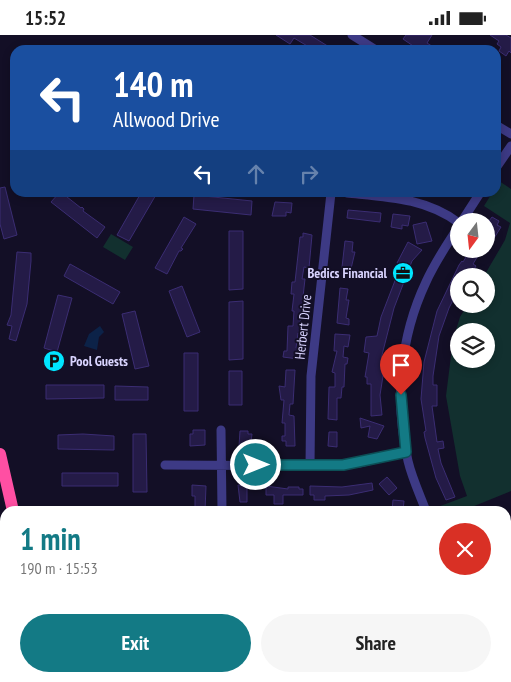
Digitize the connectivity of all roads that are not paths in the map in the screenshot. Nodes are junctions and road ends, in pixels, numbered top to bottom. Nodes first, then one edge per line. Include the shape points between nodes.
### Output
1 (352, 35) edge
2 (368, 45) edge
3 (511, 146) edge
4 (501, 161) edge
5 (331, 197) edge
6 (392, 197) edge
7 (477, 197) edge
8 (467, 213) edge
9 (450, 217) edge
10 (450, 240) edge
11 (221, 430) dead end
12 (406, 452) junction
13 (0, 454) edge
14 (165, 465) dead end
15 (220, 465) junction
16 (310, 465) junction
17 (12, 506) edge
18 (222, 506) edge
19 (424, 506) edge

1 - 2 street
3 - 4 street
5 - 16 street, Herbert Drive via 311,376
6 - 9 street via 426,205
7 - 8 street
10 - 12 street via 426,280 405,344 401,395
11 - 15 street
12 - 16 street via 351,464
12 - 19 street
13 - 17 highway
14 - 15 street
15 - 16 street
15 - 18 street

